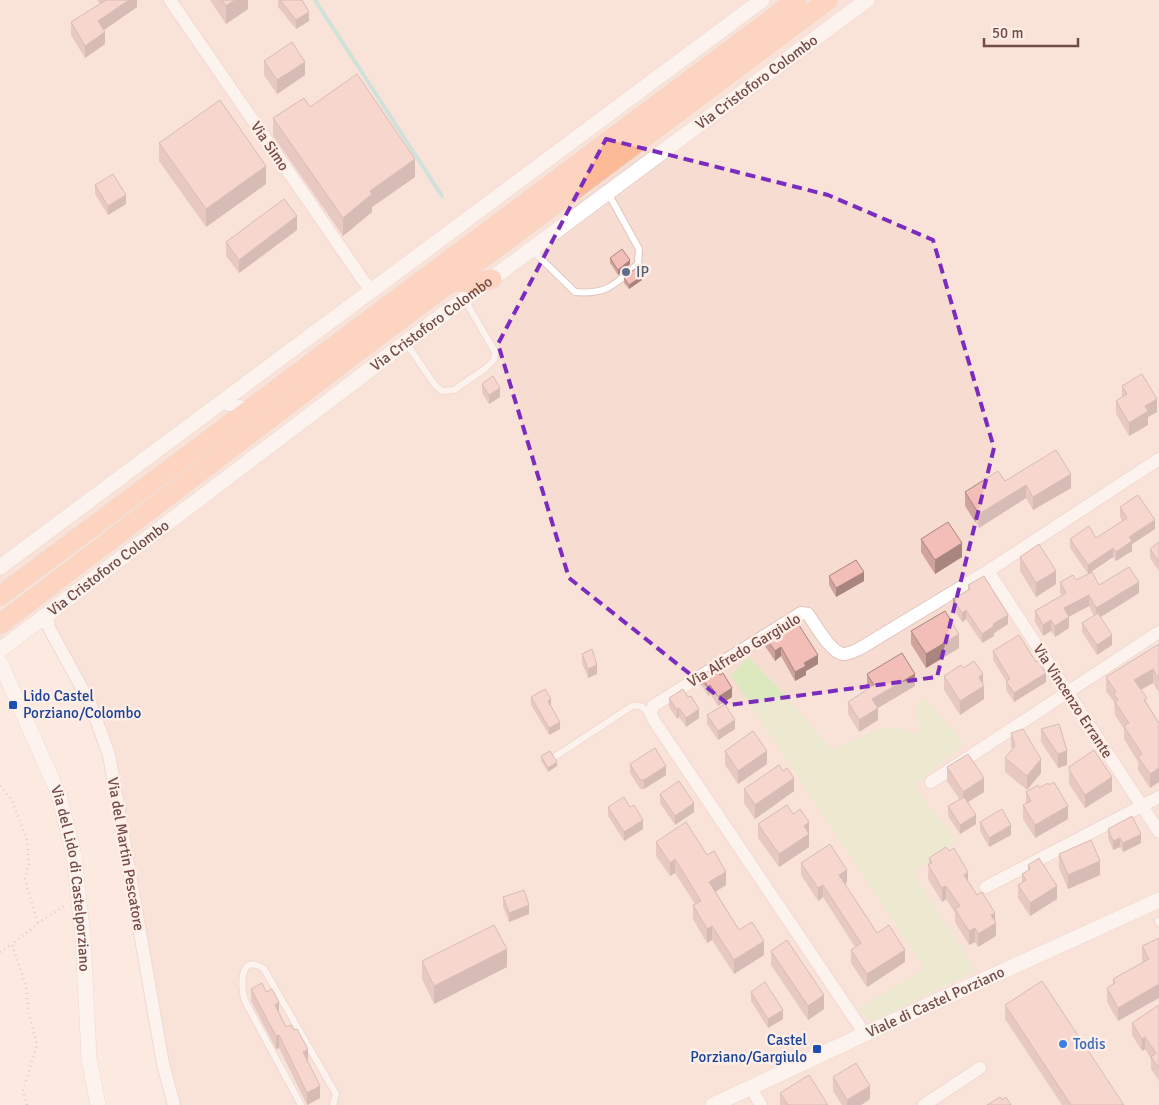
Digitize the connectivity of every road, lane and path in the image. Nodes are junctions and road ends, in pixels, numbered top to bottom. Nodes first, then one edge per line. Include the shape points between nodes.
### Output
1 (170, 0) edge
2 (762, 0) edge
3 (797, 0) edge
4 (828, 0) edge
5 (867, 0) edge
6 (608, 193) junction
7 (532, 250) junction
8 (492, 280) junction
9 (452, 281) junction
10 (372, 291) junction
11 (464, 300) junction
12 (406, 343) junction
13 (220, 403) junction
14 (250, 408) junction
15 (1159, 459) edge
16 (0, 567) edge
17 (988, 571) junction
18 (0, 596) edge
19 (48, 614) junction
20 (0, 624) edge
21 (1159, 632) edge
22 (0, 650) edge
23 (0, 662) edge
24 (1068, 692) junction
25 (653, 720) junction
26 (556, 756) edge
27 (931, 782) dead end
28 (0, 786) edge
29 (1159, 797) edge
30 (1142, 806) junction
31 (1159, 832) edge
32 (986, 887) dead end
33 (80, 895) junction
34 (1159, 900) edge
35 (38, 924) junction
36 (12, 944) junction
37 (0, 952) edge
38 (864, 1034) junction
39 (980, 1068) dead end
40 (750, 1088) junction
41 (27, 1105) edge
42 (98, 1105) edge
43 (174, 1105) edge
44 (301, 1105) edge
45 (333, 1105) edge
46 (713, 1105) edge
47 (762, 1105) edge
48 (924, 1105) edge

1 - 10 street, Via Simo
2 - 10 street
3 - 14 main road
4 - 9 main road, Via Cristoforo Colombo
5 - 6 street, Via Cristoforo Colombo
6 - 7 street, Via Cristoforo Colombo
6 - 7 lane via 639,249 638,264 611,287 600,292 575,292
7 - 8 street, Via Cristoforo Colombo
8 - 9 main road via 474,284
8 - 11 street, Via Cristoforo Colombo
9 - 20 main road, Via Cristoforo Colombo
10 - 13 street
11 - 12 street, Via Cristoforo Colombo
11 - 12 lane via 495,352 494,360 486,368 454,390 442,391
12 - 19 street, Via Cristoforo Colombo
13 - 14 street
13 - 16 street
14 - 18 main road
15 - 17 street, Via Alfredo Gargiulo
17 - 24 street, Via Vincenzo Errante
17 - 25 street, Via Alfredo Gargiulo via 848,654 838,653 832,648 808,614 801,613 657,702 652,710
19 - 22 street, Via Cristoforo Colombo
19 - 43 street, Via del Martin Pescatore via 48,626 90,703 108,755 163,1064
21 - 24 street
23 - 33 street, Via del Lido di Castelporziano via 59,795 74,854
24 - 27 street
24 - 30 street, Via Vincenzo Errante
25 - 26 lane via 643,707 638,704 632,706
25 - 38 street
28 - 35 path via 12,800 27,840 29,862 25,879
29 - 30 street
30 - 31 street, Via Vincenzo Errante
30 - 32 street
33 - 35 path
33 - 42 street, Via del Lido di Castelporziano via 89,1058
34 - 38 street, Viale di Castel Porziano
35 - 36 path
36 - 37 path
36 - 41 path via 26,986 37,1045 23,1090
38 - 40 street, Viale di Castel Porziano
39 - 48 street
40 - 46 street, Viale di Castel Porziano
40 - 47 street
44 - 45 lane via 244,1000 242,979 248,967 256,965 264,969 336,1094

